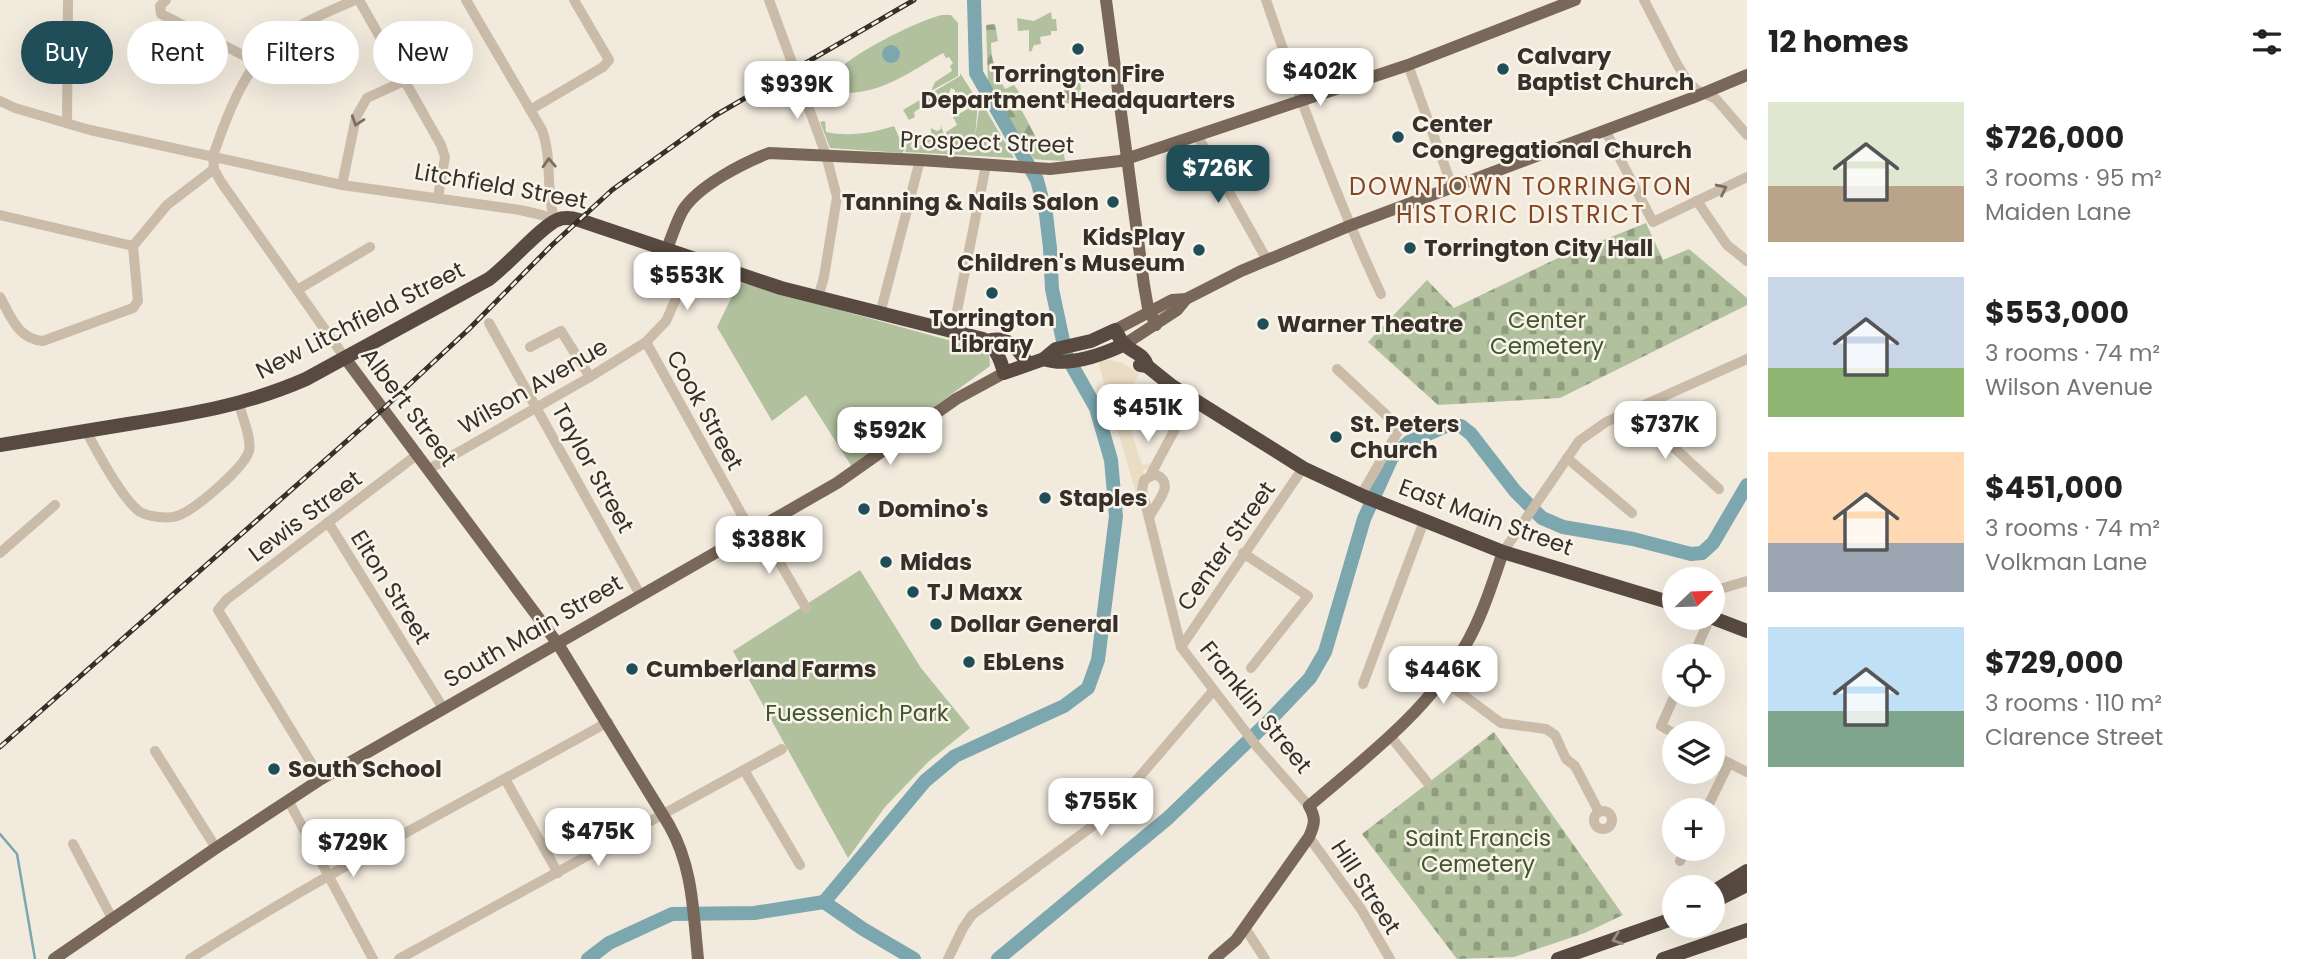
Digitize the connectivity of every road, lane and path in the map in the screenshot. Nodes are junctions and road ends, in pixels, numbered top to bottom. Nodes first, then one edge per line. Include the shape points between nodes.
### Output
1 (68, 0) edge
2 (166, 0) edge
3 (357, 0) edge
4 (466, 0) edge
5 (574, 0) edge
6 (769, 0) edge
7 (1106, 0) edge
8 (1266, 0) edge
9 (1575, 0) edge
10 (1644, 0) edge
11 (308, 21) edge
12 (373, 27) edge
13 (242, 55) edge
14 (1409, 65) junction
15 (1747, 75) edge
16 (244, 84) edge
17 (396, 84) edge
18 (406, 84) edge
19 (1706, 93) junction
20 (0, 101) edge
21 (1301, 101) junction
22 (530, 110) junction
23 (67, 123) junction
24 (1605, 130) junction
25 (1197, 135) junction
26 (1747, 135) edge
27 (826, 155) junction
28 (213, 156) junction
29 (1128, 158) junction
30 (920, 160) junction
31 (986, 165) junction
32 (214, 169) junction
33 (1747, 177) edge
34 (342, 185) junction
35 (1452, 186) junction
36 (438, 197) junction
37 (1697, 201) junction
38 (0, 215) edge
39 (555, 221) junction
40 (1349, 226) junction
41 (133, 246) junction
42 (370, 247) dead end
43 (666, 251) junction
44 (688, 258) junction
45 (1267, 260) junction
46 (1747, 261) edge
47 (297, 290) junction
48 (1381, 293) dead end
49 (0, 297) edge
50 (818, 298) junction
51 (1186, 299) junction
52 (1149, 312) junction
53 (880, 314) junction
54 (489, 323) dead end
55 (1156, 325) junction
56 (1115, 330) junction
57 (953, 331) junction
58 (987, 341) junction
59 (646, 342) junction
60 (530, 347) dead end
61 (1096, 347) junction
62 (1123, 347) junction
63 (345, 358) junction
64 (1747, 359) edge
65 (1028, 364) junction
66 (1337, 369) dead end
67 (1004, 373) junction
68 (590, 377) junction
69 (239, 404) junction
70 (537, 407) junction
71 (1633, 410) junction
72 (1175, 429) dead end
73 (86, 431) junction
74 (0, 445) edge
75 (418, 454) junction
76 (1567, 457) junction
77 (1303, 468) junction
78 (429, 469) junction
79 (1151, 474) junction
80 (1719, 489) dead end
81 (1362, 495) junction
82 (55, 505) dead end
83 (1632, 513) dead end
84 (1150, 516) junction
85 (1424, 521) junction
86 (328, 522) junction
87 (756, 531) junction
88 (1503, 552) junction
89 (0, 553) edge
90 (1243, 553) junction
91 (1747, 581) edge
92 (1726, 588) edge
93 (641, 596) junction
94 (1662, 600) edge
95 (806, 608) dead end
96 (1726, 623) edge
97 (1747, 631) edge
98 (558, 644) junction
99 (1181, 647) junction
100 (1251, 668) dead end
101 (1443, 680) junction
102 (1363, 684) dead end
103 (1213, 691) junction
104 (443, 709) junction
105 (608, 722) junction
106 (1391, 737) junction
107 (782, 749) dead end
108 (155, 751) dead end
109 (1725, 761) edge
110 (1729, 763) junction
111 (744, 770) junction
112 (1747, 772) edge
113 (321, 779) junction
114 (505, 779) junction
115 (1427, 782) dead end
116 (1712, 798) edge
117 (288, 800) junction
118 (1309, 806) junction
119 (1599, 812) dead end
120 (662, 814) junction
121 (1309, 837) junction
122 (73, 844) dead end
123 (216, 848) junction
124 (800, 866) dead end
125 (1747, 871) edge
126 (558, 873) junction
127 (328, 876) junction
128 (1725, 885) edge
129 (1747, 885) edge
130 (1725, 896) edge
131 (113, 920) junction
132 (1662, 922) edge
133 (1747, 927) edge
134 (1245, 928) junction
135 (949, 956) edge
136 (695, 958) edge
137 (54, 959) edge
138 (190, 959) edge
139 (373, 959) edge
140 (399, 959) edge
141 (1214, 959) edge
142 (1265, 959) edge
143 (1390, 959) edge
144 (1558, 959) edge
145 (1663, 959) edge

1 - 23 street
2 - 13 street via 160,14
3 - 11 street
3 - 12 street
4 - 22 street
5 - 22 street via 609,61
6 - 27 street
7 - 29 main road
8 - 21 street
9 - 14 main road, Prospect Street
10 - 19 street via 1677,64
14 - 21 main road, Prospect Street
14 - 35 street
15 - 19 main road
16 - 28 street
17 -> 34 street via 367,98 356,117
18 - 36 street via 445,157
19 - 24 main road
19 - 26 street
20 - 23 street, Litchfield Street
21 - 25 main road, Prospect Street
21 - 40 street
39 -> 22 street via 548,147
23 - 28 street, Litchfield Street
24 - 35 main road
24 - 37 street via 1654,222
25 - 29 main road, Prospect Street
25 - 45 street
27 - 30 main road, Prospect Street
27 - 43 main road, Prospect Street via 769,153 752,160 695,195 682,211
27 - 50 street via 837,197
28 - 32 street
28 - 34 street, Litchfield Street
29 - 31 main road, Prospect Street via 1049,169
29 - 52 main road
30 - 31 main road, Prospect Street
30 - 53 street
31 - 57 street
32 - 41 street via 167,205
32 - 47 street, Albert Street
37 -> 33 street
34 - 36 street, Litchfield Street
35 - 40 main road
36 - 39 street, Litchfield Street via 528,211
37 - 46 street via 1727,245
38 - 41 street
39 - 43 highway, Litchfield Street via 579,220
39 - 63 highway, New Litchfield Street via 489,279
40 - 45 main road
40 - 48 street
41 - 49 street via 138,301 133,309 43,341 22,335
42 - 47 street
43 - 44 highway, Litchfield Street
44 - 50 highway, Litchfield Street
44 - 59 street, Wilson Avenue via 666,321
45 - 51 main road
47 - 63 street, Albert Street
50 - 53 highway, Litchfield Street
51 - 52 main road via 1172,300
51 - 55 main road
52 - 55 main road
52 - 56 main road
53 - 57 highway, Litchfield Street
54 - 70 street, Taylor Street
55 - 62 main road
56 - 61 highway
56 - 62 highway, East Main Street
57 - 58 highway, Litchfield Street
58 - 65 highway, Litchfield Street via 1006,341
58 - 67 highway
59 - 68 street, Wilson Avenue
59 - 87 street, Cook Street
60 - 68 street via 561,331
61 - 62 highway
61 - 65 highway, South Main Street
62 - 77 highway, East Main Street via 1141,366
63 - 69 highway, New Litchfield Street via 276,392
63 - 75 main road, Albert Street
64 - 71 street
65 - 67 highway, South Main Street
66 - 81 street via 1400,428
67 - 87 main road, South Main Street via 956,399 837,484
68 - 70 street, Wilson Avenue
69 - 73 highway, New Litchfield Street
69 - 73 street via 250,446 243,464 176,516 140,512
70 - 78 street, Wilson Avenue
70 - 93 street, Taylor Street
71 - 76 street via 1579,441
71 - 80 street
72 - 79 street
73 - 74 highway, New Litchfield Street
75 - 78 main road, Albert Street
75 - 86 street, Lewis Street
76 - 83 street
76 - 88 street
77 - 81 highway, East Main Street
77 - 90 street, Center Street
78 - 98 main road, Albert Street
79 - 84 street, Franklin Street via 1142,485
79 - 84 street via 1161,476 1166,486
81 - 85 highway, East Main Street
82 - 89 street
84 - 99 street, Franklin Street
85 - 88 highway, East Main Street
85 - 102 street
86 - 104 street, Elton Street
86 - 113 street, Lewis Street via 218,610
87 - 93 main road, South Main Street
87 - 95 street, Cook Street
88 - 94 highway, East Main Street
88 - 101 main road via 1471,635
90 - 99 street, Center Street
90 - 100 street via 1308,596
91 - 92 street
93 - 98 main road, South Main Street
96 - 97 highway
98 - 104 main road, South Main Street
98 - 105 main road, Albert Street
99 - 103 street, Franklin Street
101 - 106 main road
101 - 119 street via 1501,723 1546,729 1555,735
103 - 118 street, Franklin Street
103 - 135 street via 1105,817 972,915
104 - 113 main road, South Main Street
105 - 114 street
105 - 120 main road, Albert Street
106 - 115 street
106 - 118 main road
107 - 111 street
108 - 123 street
109 - 110 street
110 - 112 street
110 - 116 street
111 - 120 street
111 - 124 street
113 - 117 main road, South Main Street
114 - 126 street
114 - 127 street
117 - 123 main road, South Main Street
117 - 127 street
118 - 121 main road, Franklin Street via 1315,816
120 - 126 street
120 - 136 main road, Albert Street via 683,852
121 - 134 main road
121 - 143 street, Hill Street
122 - 131 street
123 - 131 main road, South Main Street
125 - 128 highway
126 - 140 street
127 - 138 street
127 - 139 street
129 - 130 highway
131 - 137 main road, South Main Street
132 -> 144 highway
133 - 145 highway
134 - 141 main road
134 - 142 street

